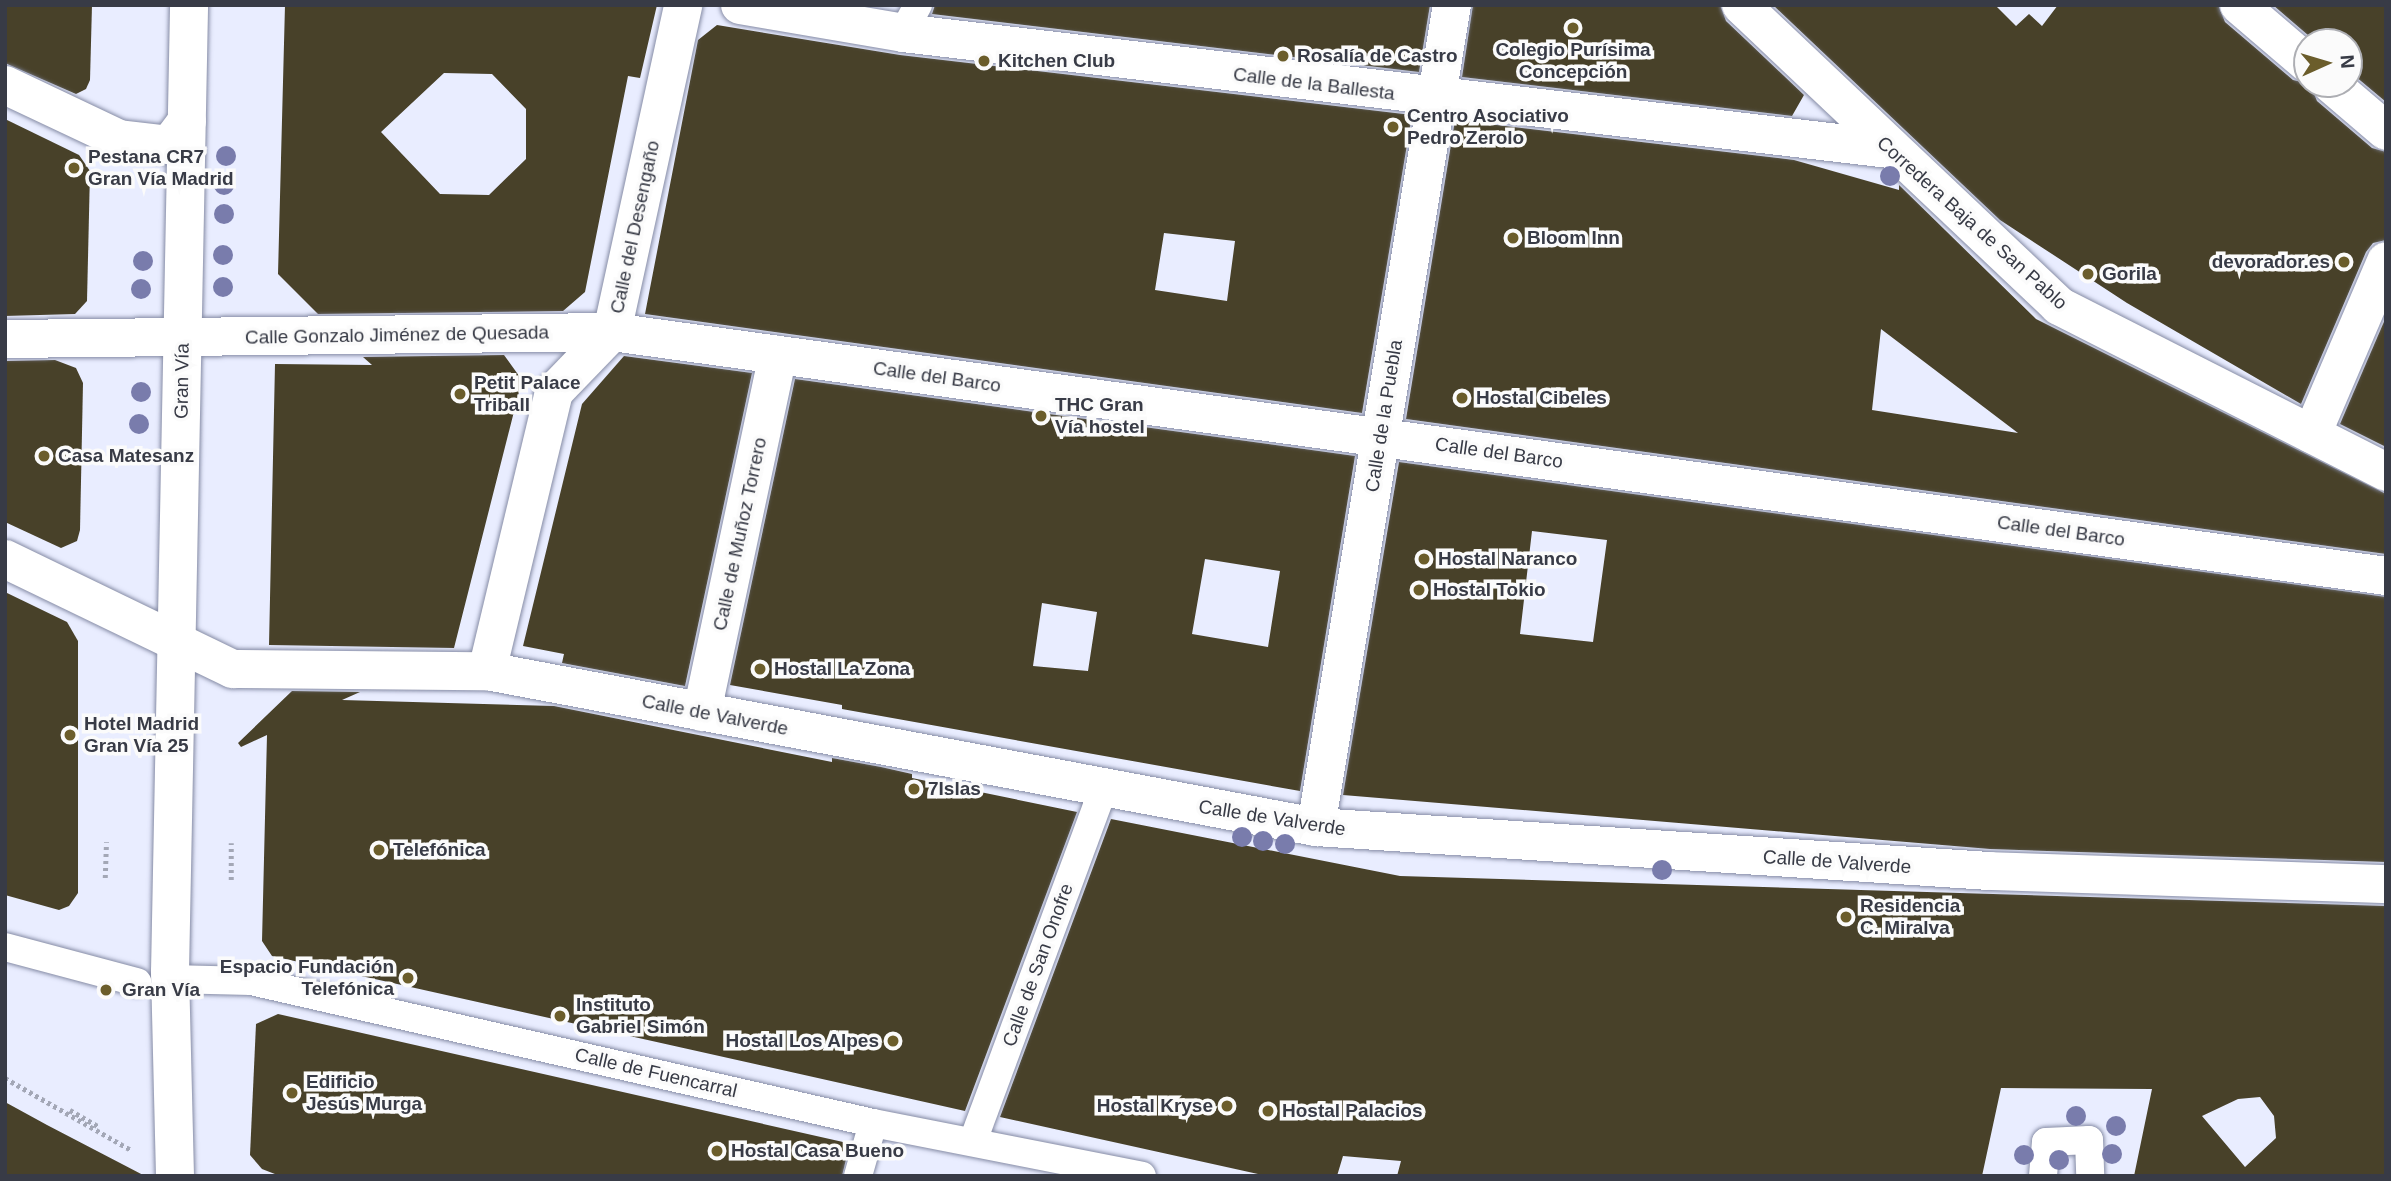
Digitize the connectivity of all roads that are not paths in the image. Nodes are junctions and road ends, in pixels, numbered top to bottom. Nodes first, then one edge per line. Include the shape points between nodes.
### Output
1 (189, 5) edge
2 (683, 5) edge
3 (740, 5) edge
4 (1452, 5) edge
5 (1741, 5) edge
6 (2239, 5) edge
7 (911, 19) edge
8 (2293, 52) edge
9 (5, 85) edge
10 (2347, 98) edge
11 (1436, 99) junction
12 (187, 121) junction
13 (2386, 131) edge
14 (1889, 149) junction
15 (2386, 261) edge
16 (612, 332) junction
17 (183, 338) junction
18 (5, 339) edge
19 (778, 355) junction
20 (2312, 434) junction
21 (1381, 437) junction
22 (2386, 472) edge
23 (5, 559) edge
24 (2386, 576) edge
25 (177, 641) junction
26 (487, 671) junction
27 (702, 712) junction
28 (1103, 789) junction
29 (1316, 827) junction
30 (2386, 884) edge
31 (5, 947) edge
32 (153, 980) junction
33 (873, 1123) junction
34 (973, 1141) junction
35 (175, 1176) edge
36 (858, 1176) edge
37 (1142, 1176) edge
38 (2043, 1176) edge
39 (2090, 1176) edge

1 - 12 street, Gran Vía
2 - 16 street, Calle del Desengaño
3 - 7 street, Calle de la Ballesta
4 - 11 street, Calle de la Puebla
5 - 14 street, Corredera Baja de San Pablo
6 - 8 street
7 - 11 street, Calle de la Ballesta
9 - 12 street via 120,139 169,145
10 - 13 street
11 - 14 street, Calle de la Ballesta
11 - 21 street, Calle de la Puebla
12 - 17 street, Gran Vía
14 - 20 street, Corredera Baja de San Pablo via 2059,306
15 - 20 street
16 - 17 street, Calle Gonzalo Jiménez de Quesada
16 - 19 street, Calle del Barco
16 - 26 street, Calle del Desengaño via 554,392
17 - 18 street, Calle Gonzalo Jiménez de Quesada
17 - 25 street, Gran Vía
19 - 21 street, Calle del Barco
19 - 27 street, Calle de Muñoz Torrero
20 - 22 street, Corredera Baja de San Pablo
21 - 24 street, Calle del Barco
21 - 29 street, Calle de la Puebla
23 - 25 street, Calle de Valverde
25 - 26 street, Calle de Valverde via 233,669
25 - 32 street, Gran Vía
26 - 27 street, Calle de Valverde
27 - 28 street, Calle de Valverde
28 - 29 street, Calle de Valverde
28 - 34 street, Calle de San Onofre
29 - 30 street, Calle de Valverde via 1975,870
31 - 32 street, Calle de Fuencarral
32 - 33 street, Calle de Fuencarral via 251,981
32 - 35 street, Gran Vía
33 - 34 street, Calle de Fuencarral
33 - 36 street
34 - 37 street, Calle de Fuencarral
38 - 39 street via 2046,1142 2089,1140

